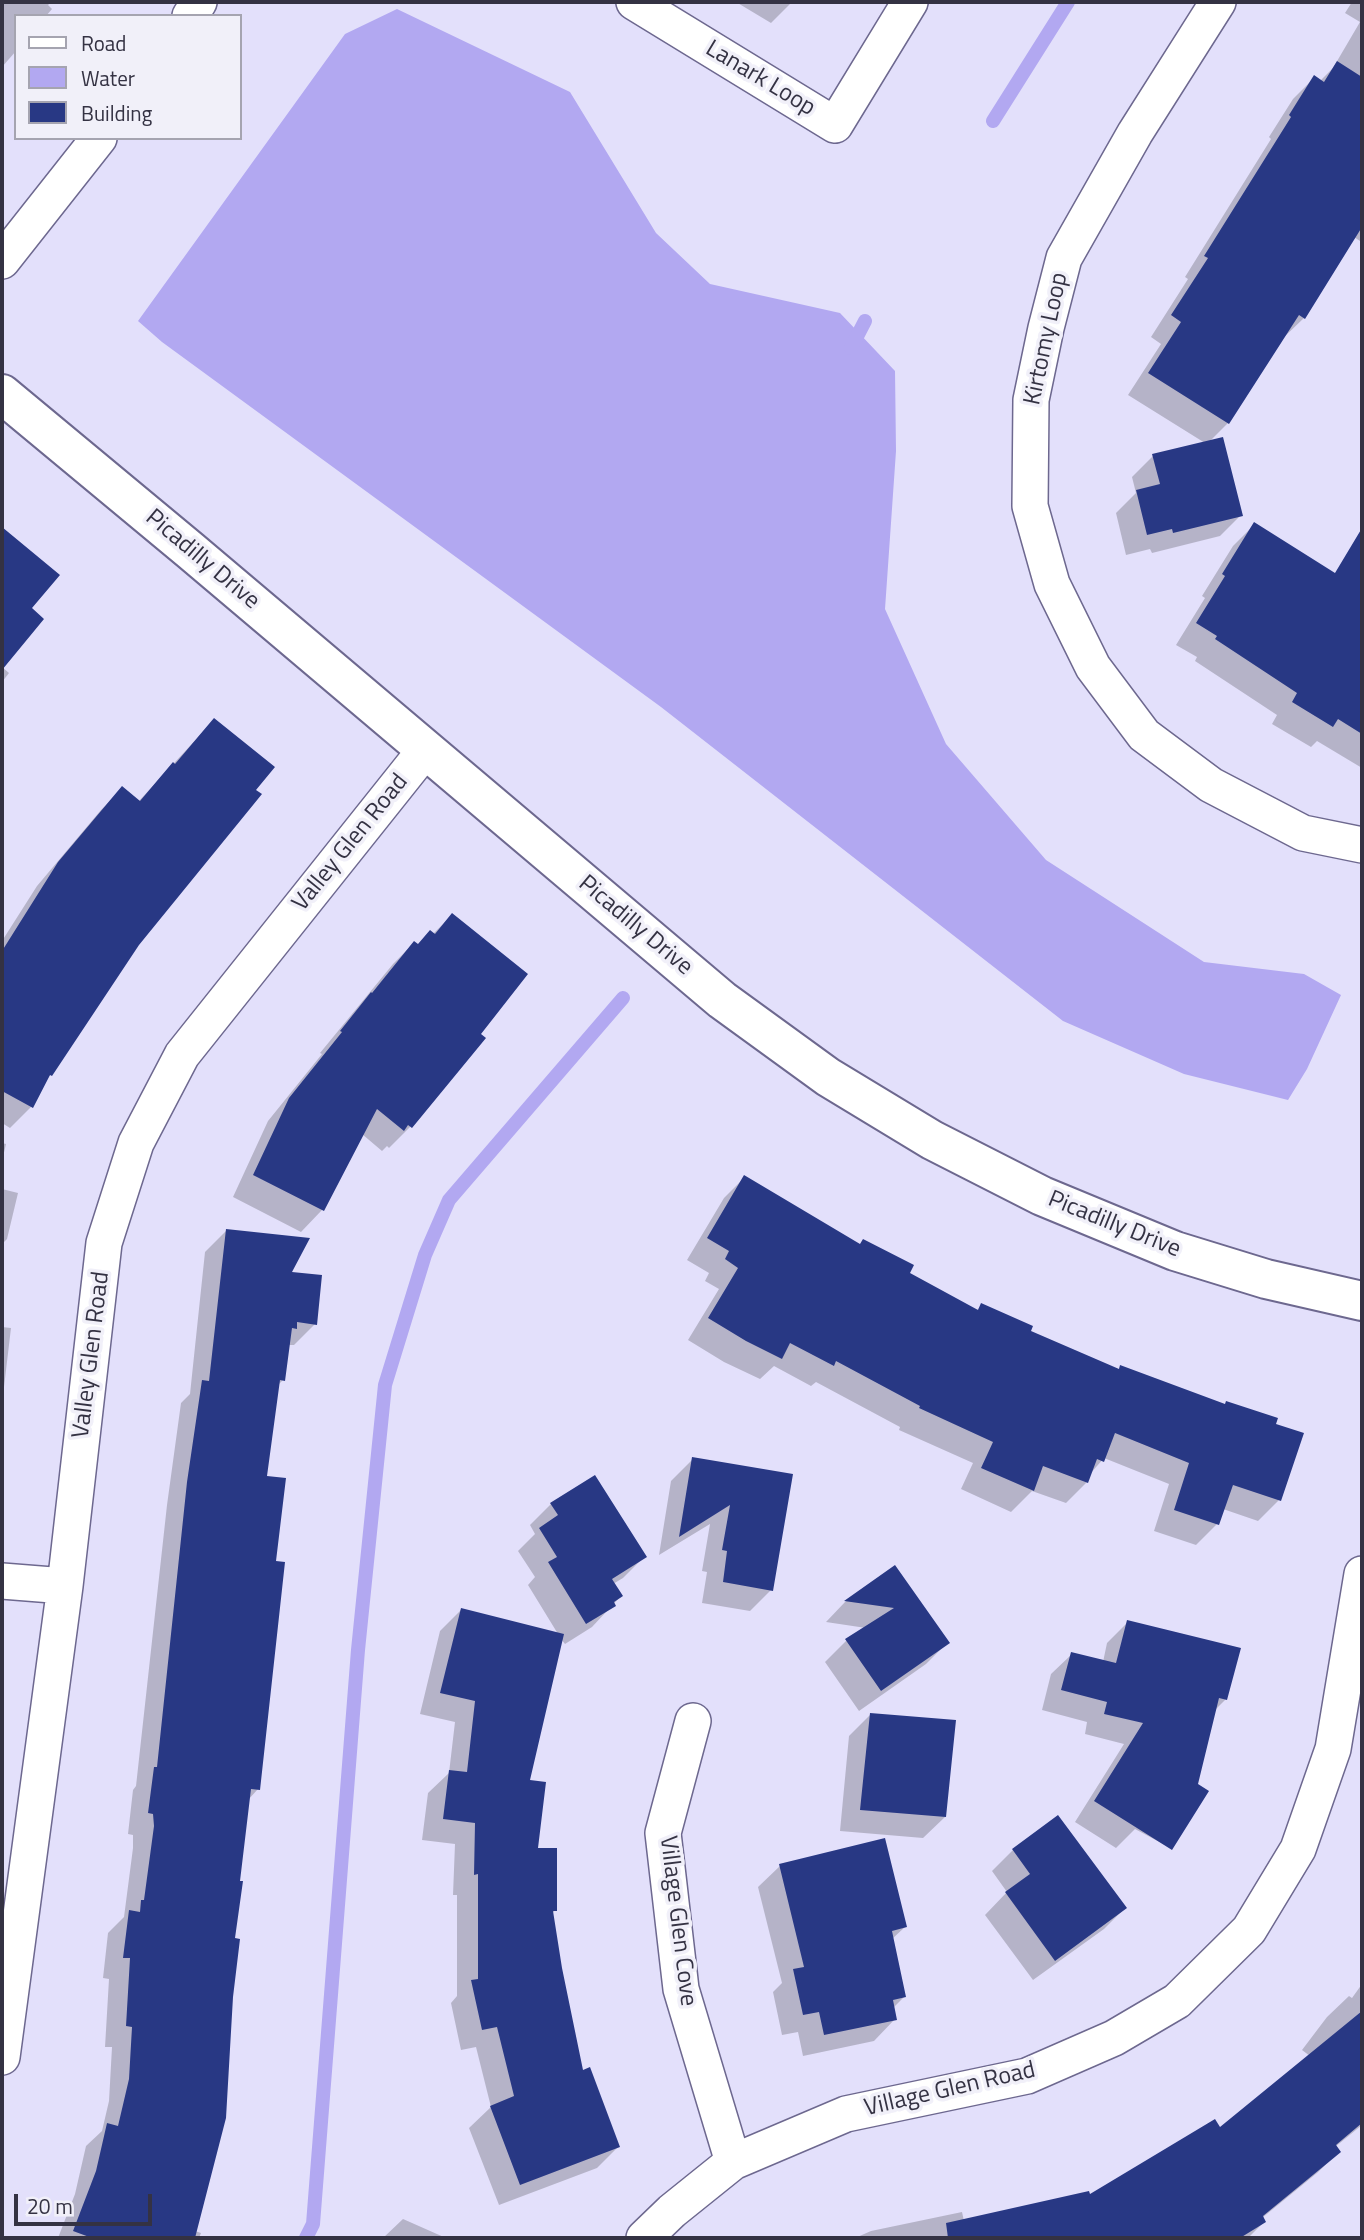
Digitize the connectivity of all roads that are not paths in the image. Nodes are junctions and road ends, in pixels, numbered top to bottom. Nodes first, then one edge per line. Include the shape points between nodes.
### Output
1 (634, 2) edge
2 (910, 2) edge
3 (1217, 2) edge
4 (97, 140) edge
5 (2, 261) edge
6 (2, 394) edge
7 (426, 749) junction
8 (1362, 845) edge
9 (1362, 1301) edge
10 (1362, 1574) edge
11 (2, 1581) edge
12 (65, 1586) junction
13 (693, 1721) dead end
14 (2, 2057) edge
15 (733, 2162) junction
16 (644, 2238) edge

1 - 2 street, Lanark Loop via 835,125
3 - 8 street, Kirtomy Loop via 1135,132 1065,258 1031,400 1030,506 1052,584 1093,667 1144,735 1211,785 1303,833
4 - 5 street
6 - 7 street, Picadilly Drive
7 - 9 street, Picadilly Drive via 722,1000 828,1077 932,1140 1042,1196 1175,1251 1266,1279
7 - 12 street, Valley Glen Road via 182,1055 136,1143 104,1243
10 - 15 street, Village Glen Road via 1333,1749 1298,1849 1249,1930 1177,2001 1114,2038 1027,2076 846,2114
11 - 12 street
12 - 14 street, Valley Glen Road
13 - 15 street, Village Glen Cove via 663,1833 681,1989
15 - 16 street, Village Glen Road

